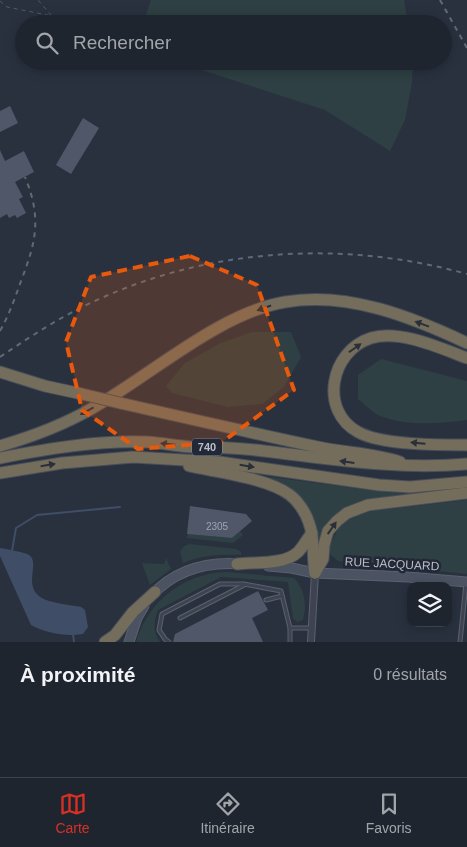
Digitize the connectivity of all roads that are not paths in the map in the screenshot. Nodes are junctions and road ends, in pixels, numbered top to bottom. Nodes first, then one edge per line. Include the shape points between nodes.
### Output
1 (467, 343) edge
2 (467, 358) edge
3 (0, 372) edge
4 (467, 445) edge
5 (0, 446) edge
6 (0, 458) edge
7 (163, 460) junction
8 (467, 464) edge
9 (413, 467) junction
10 (0, 473) edge
11 (467, 482) edge
12 (467, 493) edge
13 (312, 533) junction
14 (237, 564) junction
15 (316, 573) junction
16 (466, 582) edge
17 (244, 584) junction
18 (155, 592) junction
19 (282, 596) junction
20 (266, 600) dead end
21 (465, 605) edge
22 (180, 618) dead end
23 (290, 628) junction
24 (312, 628) junction
25 (105, 642) edge
26 (129, 642) edge
27 (169, 642) edge
28 (290, 642) edge
29 (311, 642) edge
30 (460, 642) edge

1 -> 5 highway via 360,304 332,300 285,302 244,316 212,332 76,417
4 -> 2 highway via 379,440 355,431 336,404 334,382 337,368 346,354 371,338 402,338 434,345
3 - 9 highway, bridge via 120,403 328,449 383,456
9 -> 6 highway, 740 via 220,446 145,442 69,447
10 -> 7 highway, 740 via 102,459 134,457
7 -> 11 highway, 740 via 219,462 378,485 410,487
7 - 13 highway via 274,487 290,494 306,514
8 - 9 highway, 740
15 -> 12 highway via 323,559 328,531 347,513 368,505
13 - 14 highway via 300,551 289,558
13 - 15 highway
14 - 15 main road, RUE JACQUARD
14 - 18 main road, RUE JACQUARD via 220,563 195,568
15 - 16 main road, RUE JACQUARD
15 - 24 street
16 - 21 lane
17 - 19 lane via 281,591
17 - 22 lane
17 - 27 lane via 220,584 162,614 159,630
18 - 25 highway
18 - 26 main road, RUE JACQUARD via 137,618
19 - 20 lane
19 - 23 lane
21 - 30 lane
23 - 24 lane
23 - 28 lane
24 - 29 street

